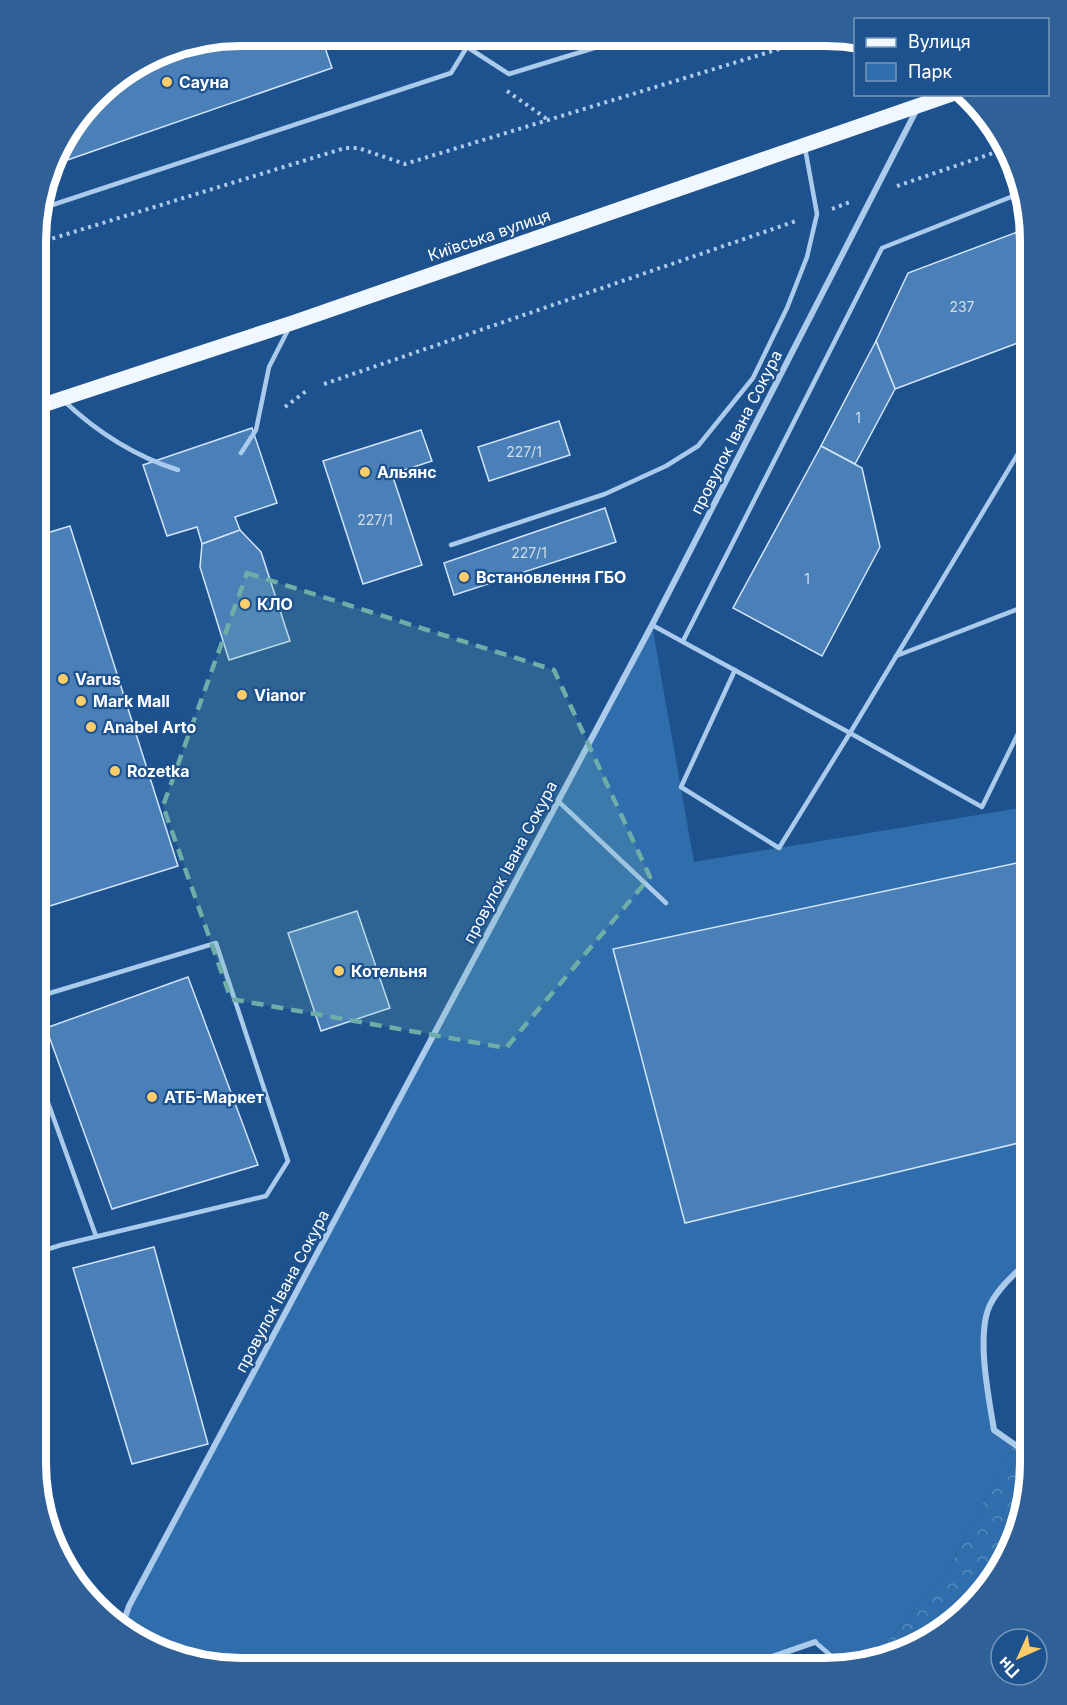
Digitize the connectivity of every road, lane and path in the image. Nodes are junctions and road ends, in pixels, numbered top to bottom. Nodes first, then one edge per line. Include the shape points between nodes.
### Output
1 (601, 46) edge
2 (789, 46) edge
3 (467, 47) joint
4 (946, 96) edge
5 (919, 106) junction
6 (804, 145) junction
7 (998, 151) edge
8 (873, 194) junction
9 (1015, 195) edge
10 (50, 206) edge
11 (817, 214) junction
12 (46, 241) edge
13 (292, 323) junction
14 (324, 384) dead end
15 (309, 389) dead end
16 (62, 399) junction
17 (46, 404) edge
18 (285, 407) dead end
19 (1020, 450) edge
20 (242, 453) dead end
21 (178, 470) dead end
22 (451, 545) dead end
23 (1020, 608) edge
24 (652, 625) junction
25 (683, 641) junction
26 (896, 656) junction
27 (735, 670) junction
28 (1020, 729) edge
29 (850, 733) junction
30 (558, 801) junction
31 (666, 903) dead end
32 (46, 994) edge
33 (46, 1097) edge
34 (96, 1236) junction
35 (46, 1250) edge
36 (1020, 1270) edge
37 (1020, 1449) edge
38 (124, 1619) edge
39 (815, 1642) joint
40 (769, 1658) edge
41 (833, 1658) edge

1 - 3 lane via 509,74
2 - 12 path via 405,164 358,148 345,148
3 - 10 lane via 451,73
4 - 5 main road, Київська вулиця
5 - 6 main road, Київська вулиця
5 - 8 street, провулок Івана Сокура
6 - 11 lane
6 - 13 main road, Київська вулиця
7 - 8 path
8 - 11 path
8 - 24 street, провулок Івана Сокура
9 - 25 lane via 882,248
11 - 14 path
11 - 22 lane via 795,288 753,378 698,446 605,494
13 - 16 main road, Київська вулиця
13 - 20 lane via 269,367 256,430
15 - 18 path
16 - 17 main road, Київська вулиця
16 - 21 lane via 89,424 131,452
19 - 26 lane
23 - 26 lane
24 - 25 lane
24 - 30 street, провулок Івана Сокура
25 - 27 lane
26 - 29 lane
27 - 29 lane
27 - 29 lane via 681,787 779,848
28 - 29 lane via 982,807
30 - 31 lane
30 - 38 street, провулок Івана Сокура
32 - 34 lane via 216,943 288,1161 266,1196
33 - 34 lane
34 - 35 lane
36 - 37 street via 987,1310 983,1365 994,1430
39 - 40 street
39 - 41 lane

